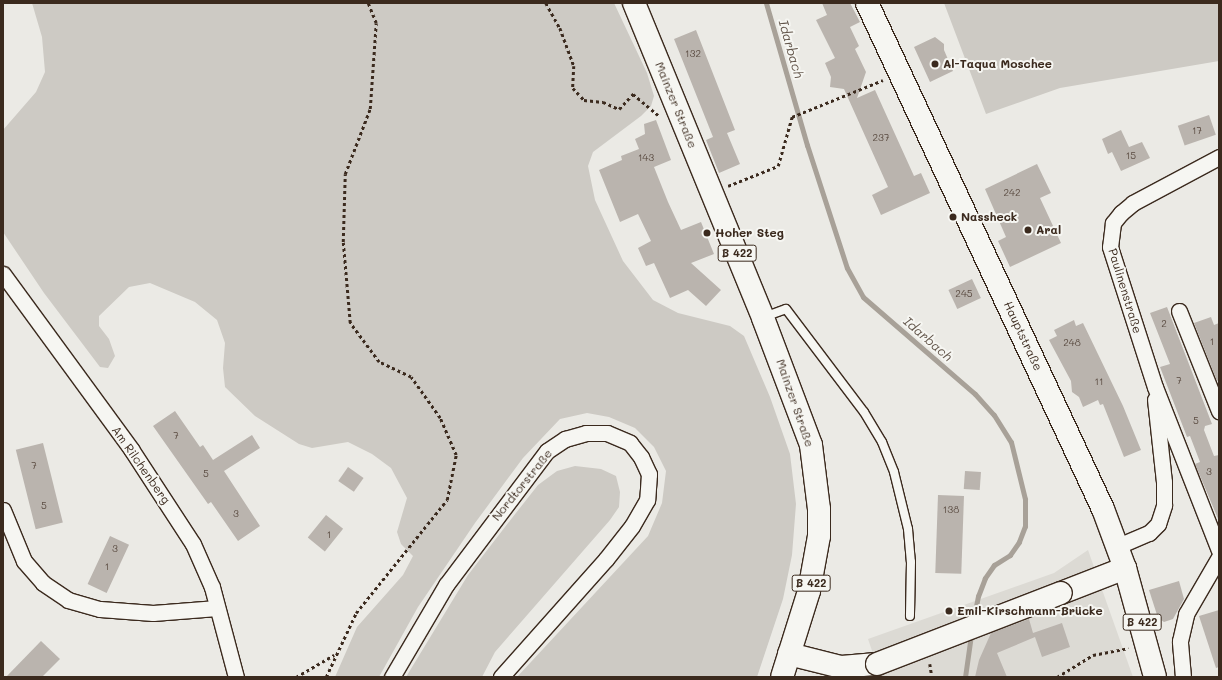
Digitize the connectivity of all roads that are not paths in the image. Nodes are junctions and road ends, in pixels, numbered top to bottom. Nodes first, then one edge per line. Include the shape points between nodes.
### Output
1 (634, 3) edge
2 (867, 3) edge
3 (1219, 157) edge
4 (3, 274) edge
5 (1179, 311) dead end
6 (763, 318) junction
7 (1156, 387) junction
8 (1219, 410) edge
9 (3, 510) edge
10 (1118, 546) junction
11 (1219, 550) edge
12 (1219, 556) edge
13 (1125, 568) junction
14 (218, 608) junction
15 (910, 616) dead end
16 (788, 654) junction
17 (877, 664) junction
18 (236, 677) edge
19 (392, 677) edge
20 (501, 677) edge
21 (782, 677) edge
22 (798, 677) edge
23 (848, 677) edge
24 (1155, 677) edge
25 (1183, 677) edge

1 - 6 main road, Mainzer Straße / B 422
2 - 10 main road, Hauptstraße / B 422
3 - 7 street, Paulinenstraße via 1133,203 1113,223 1110,247
4 - 14 street, Am Rilchenberg via 167,501 193,544
5 - 8 street
6 - 15 lane via 786,309 864,412 882,442 894,472 908,529 911,562
6 - 16 main road, Mainzer Straße / B 422 via 806,428 815,466 819,509 819,536 814,570
7 - 10 street, Paulinenstraße via 1155,404 1164,482 1164,505 1158,524 1149,533
7 - 11 street, Paulinenstraße
9 - 14 street via 24,561 43,584 68,600 100,609 153,613
10 - 13 main road, Hauptstraße / B 422
12 - 25 street via 1186,614 1180,641
13 - 17 main road, bridge
13 - 24 main road, Hauptstraße / B 422
14 - 18 street, Am Rilchenberg
16 - 17 main road via 842,667
16 - 21 main road, Mainzer Straße / B 422
16 - 22 main road via 790,664
17 - 23 main road
19 - 20 street, Nordtorstraße via 446,585 547,451 565,439 586,433 607,433 630,443 641,457 649,474 647,500 632,526 606,559

